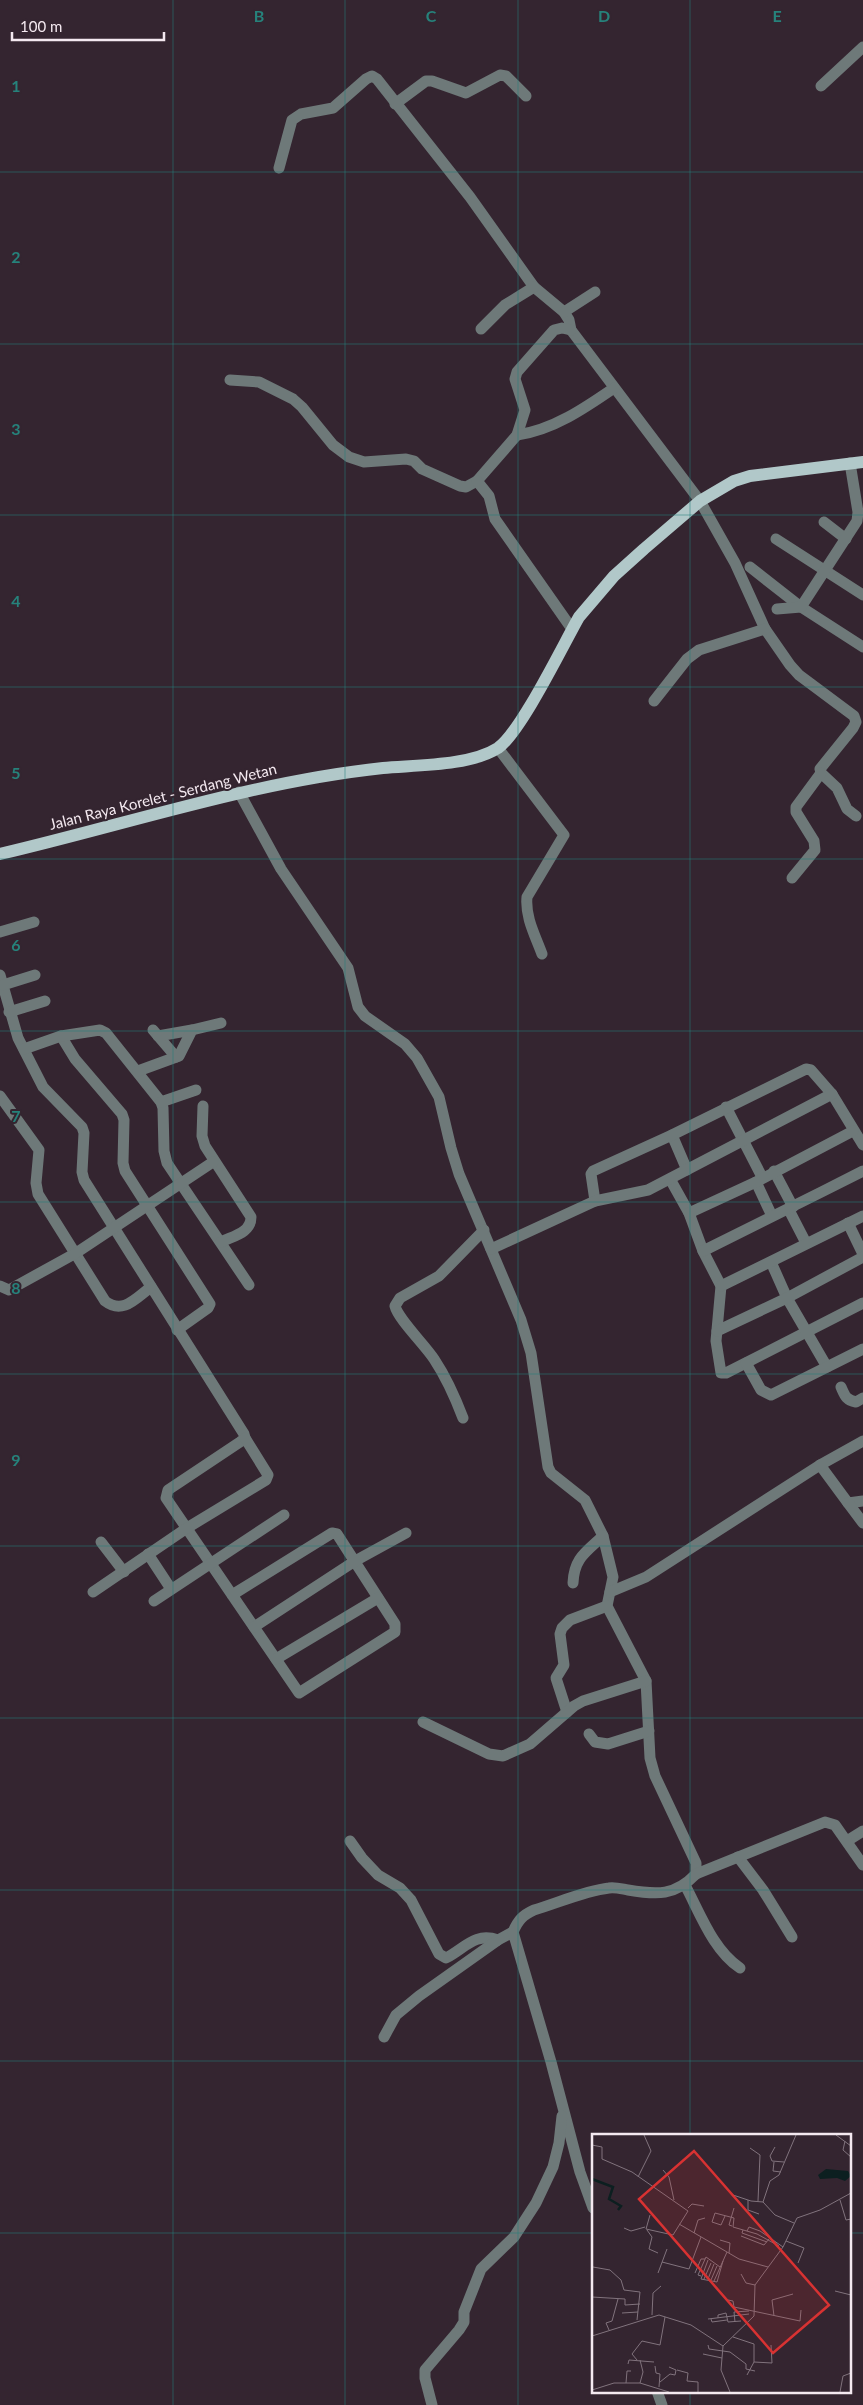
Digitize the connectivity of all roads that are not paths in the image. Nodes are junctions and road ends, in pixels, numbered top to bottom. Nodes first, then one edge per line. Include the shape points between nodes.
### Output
1 (863, 47) edge
2 (821, 86) dead end
3 (526, 96) dead end
4 (395, 104) junction
5 (279, 168) dead end
6 (534, 287) junction
7 (595, 292) dead end
8 (564, 312) junction
9 (481, 329) dead end
10 (571, 330) junction
11 (230, 380) dead end
12 (614, 388) junction
13 (517, 435) junction
14 (857, 462) edge
15 (477, 481) junction
16 (700, 501) junction
17 (824, 522) dead end
18 (776, 539) dead end
19 (846, 539) junction
20 (750, 567) dead end
21 (825, 570) junction
22 (863, 595) edge
23 (801, 607) junction
24 (777, 609) dead end
25 (572, 629) junction
26 (765, 630) junction
27 (863, 647) edge
28 (654, 701) dead end
29 (498, 748) junction
30 (821, 774) junction
31 (239, 792) junction
32 (856, 816) dead end
33 (0, 854) edge
34 (792, 878) dead end
35 (34, 922) dead end
36 (0, 932) edge
37 (542, 954) dead end
38 (36, 975) dead end
39 (2, 987) edge
40 (45, 1000) dead end
41 (9, 1012) junction
42 (221, 1023) dead end
43 (192, 1030) junction
44 (61, 1036) junction
45 (24, 1049) junction
46 (176, 1057) junction
47 (138, 1071) junction
48 (196, 1090) dead end
49 (832, 1094) junction
50 (0, 1096) edge
51 (161, 1102) junction
52 (203, 1106) dead end
53 (726, 1107) junction
54 (854, 1132) junction
55 (672, 1135) junction
56 (743, 1141) junction
57 (863, 1145) edge
58 (213, 1162) junction
59 (687, 1170) junction
60 (774, 1171) junction
61 (863, 1171) edge
62 (670, 1179) junction
63 (759, 1179) junction
64 (181, 1184) junction
65 (593, 1202) junction
66 (148, 1206) junction
67 (791, 1208) junction
68 (689, 1213) junction
69 (772, 1216) junction
70 (863, 1216) edge
71 (848, 1223) junction
72 (114, 1228) junction
73 (484, 1230) junction
74 (221, 1242) junction
75 (806, 1243) junction
76 (491, 1249) junction
77 (703, 1251) junction
78 (76, 1253) junction
79 (863, 1255) edge
80 (771, 1262) junction
81 (249, 1285) dead end
82 (0, 1286) edge
83 (721, 1286) junction
84 (151, 1287) junction
85 (787, 1298) junction
86 (863, 1303) edge
87 (177, 1330) junction
88 (717, 1331) junction
89 (807, 1332) junction
90 (863, 1349) edge
91 (746, 1363) junction
92 (827, 1367) junction
93 (841, 1387) dead end
94 (863, 1398) edge
95 (463, 1418) dead end
96 (244, 1438) junction
97 (863, 1441) edge
98 (820, 1465) junction
99 (863, 1501) edge
100 (848, 1503) junction
101 (284, 1516) dead end
102 (863, 1523) edge
103 (187, 1528) junction
104 (406, 1533) dead end
105 (603, 1536) junction
106 (101, 1542) dead end
107 (148, 1554) junction
108 (355, 1561) junction
109 (210, 1564) junction
110 (124, 1572) junction
111 (573, 1583) dead end
112 (171, 1589) junction
113 (93, 1592) dead end
114 (610, 1592) junction
115 (232, 1595) junction
116 (378, 1598) junction
117 (154, 1601) dead end
118 (607, 1606) junction
119 (254, 1626) junction
120 (276, 1659) junction
121 (646, 1681) junction
122 (568, 1712) junction
123 (423, 1722) dead end
124 (649, 1731) junction
125 (589, 1734) dead end
126 (863, 1832) edge
127 (350, 1841) dead end
128 (848, 1841) junction
129 (738, 1857) junction
130 (863, 1865) edge
131 (696, 1874) junction
132 (685, 1885) junction
133 (513, 1932) junction
134 (792, 1937) dead end
135 (498, 1940) junction
136 (740, 1968) dead end
137 (384, 2037) dead end
138 (563, 2110) junction
139 (592, 2205) edge
140 (657, 2392) edge
141 (432, 2405) edge
142 (662, 2405) edge

1 - 2 street
3 - 4 street via 500,74 466,93 426,81
4 - 5 street via 372,76 333,108 298,115 292,120
4 - 6 street via 470,197
6 - 8 street
6 - 9 street via 506,305
7 - 8 street
8 - 10 street via 570,320
10 - 12 street
10 - 13 street via 554,330 517,372 515,379 525,410
11 - 15 street via 259,382 293,399 333,445 357,461 406,458 460,486 466,487
12 - 13 street via 577,414
12 - 16 street
13 - 15 street
14 - 16 main road, Jalan Raya Korelet - Serdang Wetan via 740,478
14 - 19 street via 857,521
15 - 25 street via 489,496 495,519
16 - 25 main road, Jalan Raya Korelet - Serdang Wetan via 614,576
16 - 26 street via 735,563
17 - 19 street
18 - 21 street
19 - 21 street
20 - 23 street
21 - 22 street
21 - 23 street
23 - 24 street
23 - 27 street
25 - 29 main road, Jalan Raya Korelet - Serdang Wetan via 516,727
26 - 28 street via 698,650
26 - 30 street via 794,671 855,717 853,728 822,764
29 - 31 main road, Jalan Raya Korelet - Serdang Wetan via 460,761 342,773
29 - 37 street via 564,835 527,897 528,918
30 - 32 street via 836,788 847,809
30 - 34 street via 796,807 814,841 815,850
31 - 33 main road, Jalan Raya Korelet - Serdang Wetan
31 - 73 street via 281,869 348,968 358,1007 365,1016 405,1044 432,1081 459,1174
35 - 36 street
38 - 39 street
39 - 41 street
40 - 41 street
41 - 45 street
42 - 43 street
43 - 46 street via 182,1052
43 - 46 street via 155,1033
44 - 45 street
44 - 47 street via 100,1030 109,1036
44 - 66 street via 75,1059 122,1114 125,1171
45 - 72 street via 43,1087 82,1127 84,1180
46 - 47 street
47 - 51 street
48 - 51 street
49 - 53 street via 808,1068
49 - 54 street
49 - 56 street
50 - 78 street via 39,1150 38,1194
51 - 64 street via 165,1157
52 - 58 street via 202,1136
53 - 55 street
53 - 56 street
54 - 57 street
54 - 60 street
55 - 59 street
55 - 65 street via 592,1170
56 - 59 street
56 - 63 street
58 - 64 street
58 - 74 street via 250,1217 245,1231
59 - 62 street
60 - 63 street
60 - 67 street
61 - 67 street
62 - 65 street via 638,1193
62 - 68 street
63 - 68 street
63 - 69 street
64 - 66 street
64 - 74 street
65 - 76 street
66 - 72 street
66 - 87 street via 210,1304
67 - 69 street
67 - 75 street
68 - 77 street
69 - 77 street
70 - 71 street
71 - 75 street
71 - 79 street
72 - 78 street
72 - 84 street
73 - 76 street
73 - 95 street via 439,1276 400,1298 395,1306 443,1374
74 - 81 street
75 - 80 street
76 - 105 street via 521,1320 531,1353 548,1467 585,1500
77 - 83 street
78 - 82 street via 9,1290
78 - 84 street via 105,1301 114,1306 124,1307
79 - 85 street
80 - 83 street
80 - 85 street
83 - 88 street
84 - 87 street
85 - 88 street
85 - 89 street
86 - 89 street
87 - 96 street
88 - 91 street via 721,1373
89 - 91 street
89 - 92 street
90 - 92 street
91 - 92 street via 762,1390 771,1395
93 - 94 street via 850,1401
96 - 103 street via 168,1490 166,1498
96 - 103 street via 268,1478
97 - 98 street
98 - 100 street
98 - 114 street via 646,1577
99 - 100 street
100 - 102 street
101 - 109 street
103 - 107 street
103 - 109 street
104 - 108 street
105 - 111 street via 575,1564
105 - 114 street via 613,1577
106 - 110 street
107 - 110 street
107 - 112 street
108 - 115 street via 343,1539 332,1533
108 - 116 street
108 - 119 street
109 - 112 street
109 - 115 street
110 - 113 street
112 - 117 street
114 - 118 street
115 - 119 street
116 - 120 street
116 - 120 street via 395,1624 395,1632 302,1692 297,1691
118 - 121 street
118 - 122 street via 570,1620 562,1628 564,1665 556,1678
119 - 120 street
121 - 122 street via 583,1701
121 - 124 street
122 - 123 street via 530,1744 502,1756 489,1754
124 - 125 street via 608,1744 596,1742
124 - 131 street via 650,1758 655,1776 696,1863
126 - 128 street
127 - 135 street via 378,1875 400,1888 411,1900 439,1954 446,1958 478,1938
128 - 129 street via 835,1826 825,1822
128 - 130 street
129 - 131 street
129 - 134 street
131 - 132 street
132 - 133 street via 656,1894 611,1888 597,1890 524,1915
132 - 136 street via 720,1950
133 - 135 street
133 - 138 street
135 - 137 street via 396,2015
138 - 139 street
138 - 141 street via 553,2167 536,2203 514,2237 481,2269 460,2330 425,2370
140 - 142 street

